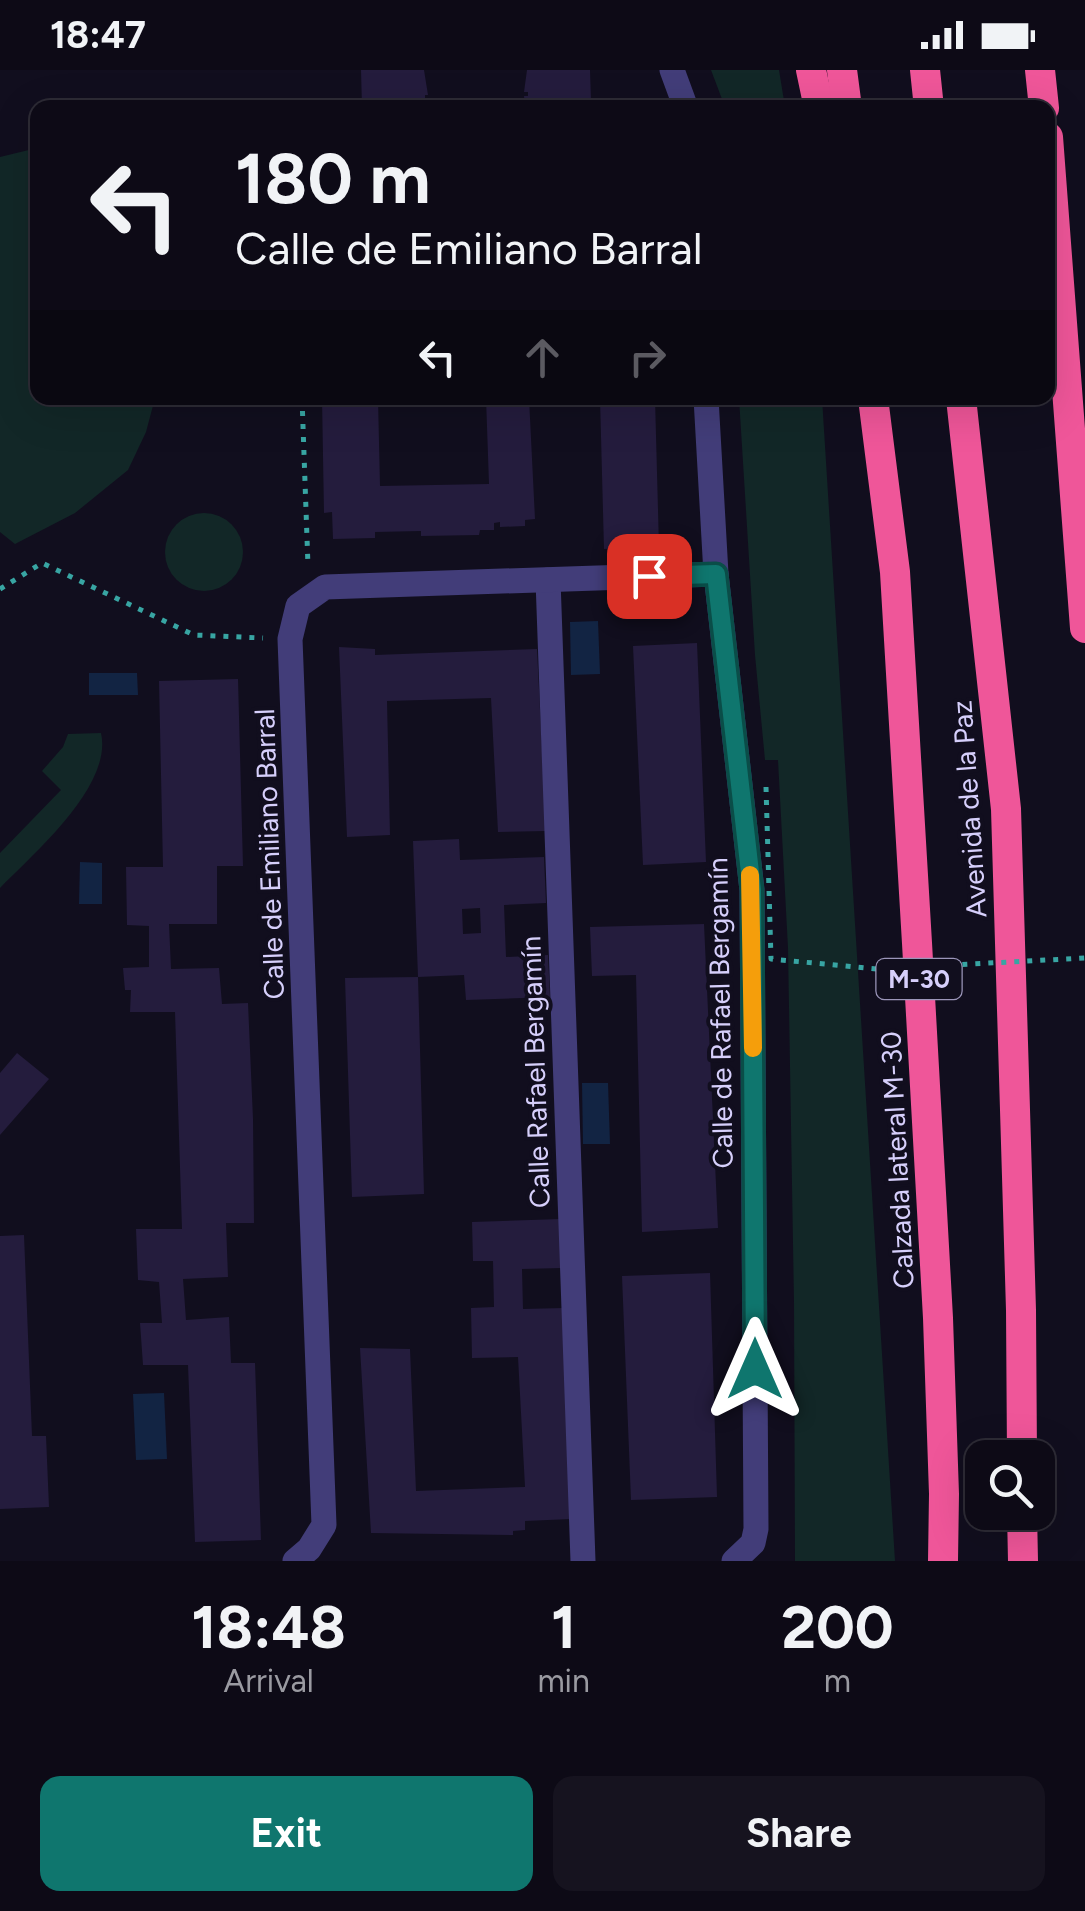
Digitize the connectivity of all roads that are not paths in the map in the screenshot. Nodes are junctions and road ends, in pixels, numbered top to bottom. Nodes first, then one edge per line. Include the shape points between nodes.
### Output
1 (672, 70) edge
2 (810, 70) edge
3 (842, 70) edge
4 (925, 70) edge
5 (1040, 70) edge
6 (683, 100) edge
7 (817, 100) edge
8 (846, 100) edge
9 (928, 100) edge
10 (1043, 100) edge
11 (1055, 230) edge
12 (706, 405) edge
13 (874, 405) edge
14 (962, 405) edge
15 (716, 574) junction
16 (548, 580) junction
17 (1085, 628) edge
18 (1022, 1440) edge
19 (324, 1524) junction
20 (1022, 1530) edge
21 (295, 1561) edge
22 (330, 1561) edge
23 (582, 1561) edge
24 (734, 1561) edge
25 (943, 1561) edge
26 (1022, 1561) edge

1 - 6 street
2 - 7 highway
3 - 8 highway
4 - 9 highway
5 - 10 highway
11 - 17 highway
12 - 15 street, Calle de Rafael Bergamín
13 - 25 highway, Calzada lateral M-30 / M-30 via 895,572 938,1318
14 - 18 highway, Avenida de la Paz via 1006,810
15 - 16 street
15 - 24 street, Calle de Rafael Bergamín via 752,890 756,1529 754,1542
16 - 19 street, Calle de Emiliano Barral via 325,587 298,606 290,639
16 - 23 street, Calle Rafael Bergamín
19 - 21 street
19 - 22 street, Calle de Emiliano Barral
20 - 26 highway

